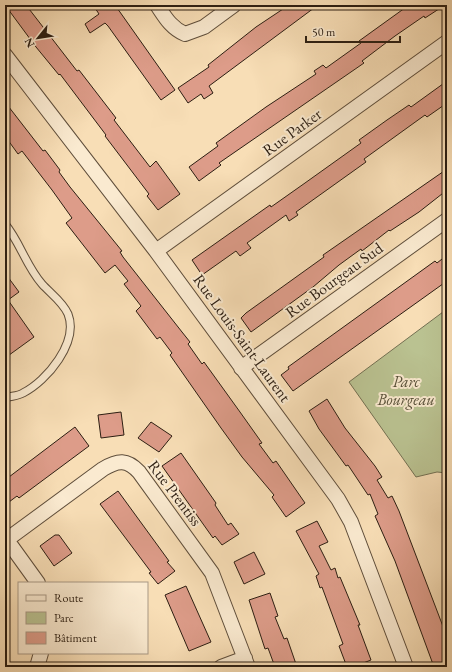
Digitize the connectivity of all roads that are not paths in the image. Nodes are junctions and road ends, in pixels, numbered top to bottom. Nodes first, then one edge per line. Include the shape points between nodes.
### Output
1 (157, 5) edge
2 (234, 5) edge
3 (447, 42) edge
4 (5, 55) edge
5 (447, 220) edge
6 (5, 224) edge
7 (156, 250) junction
8 (241, 368) junction
9 (5, 398) edge
10 (6, 540) edge
11 (37, 582) edge
12 (41, 654) edge
13 (246, 662) edge
14 (37, 667) edge
15 (221, 667) edge
16 (406, 667) edge

1 - 2 street via 176,30 185,34 204,27
3 - 7 street, Rue Parker
4 - 7 street, Rue Louis-Saint-Laurent
5 - 8 street, Rue Bourgeau Sud
6 - 9 lane via 40,282 63,305 70,325 63,352 44,378 22,393
7 - 8 street, Rue Louis-Saint-Laurent
8 - 16 street, Rue Louis-Saint-Laurent via 345,511
10 - 11 street
10 - 13 street, Rue Prentiss via 103,468 118,461 133,465 212,573
12 - 14 street
13 - 15 street, Rue Prentiss

